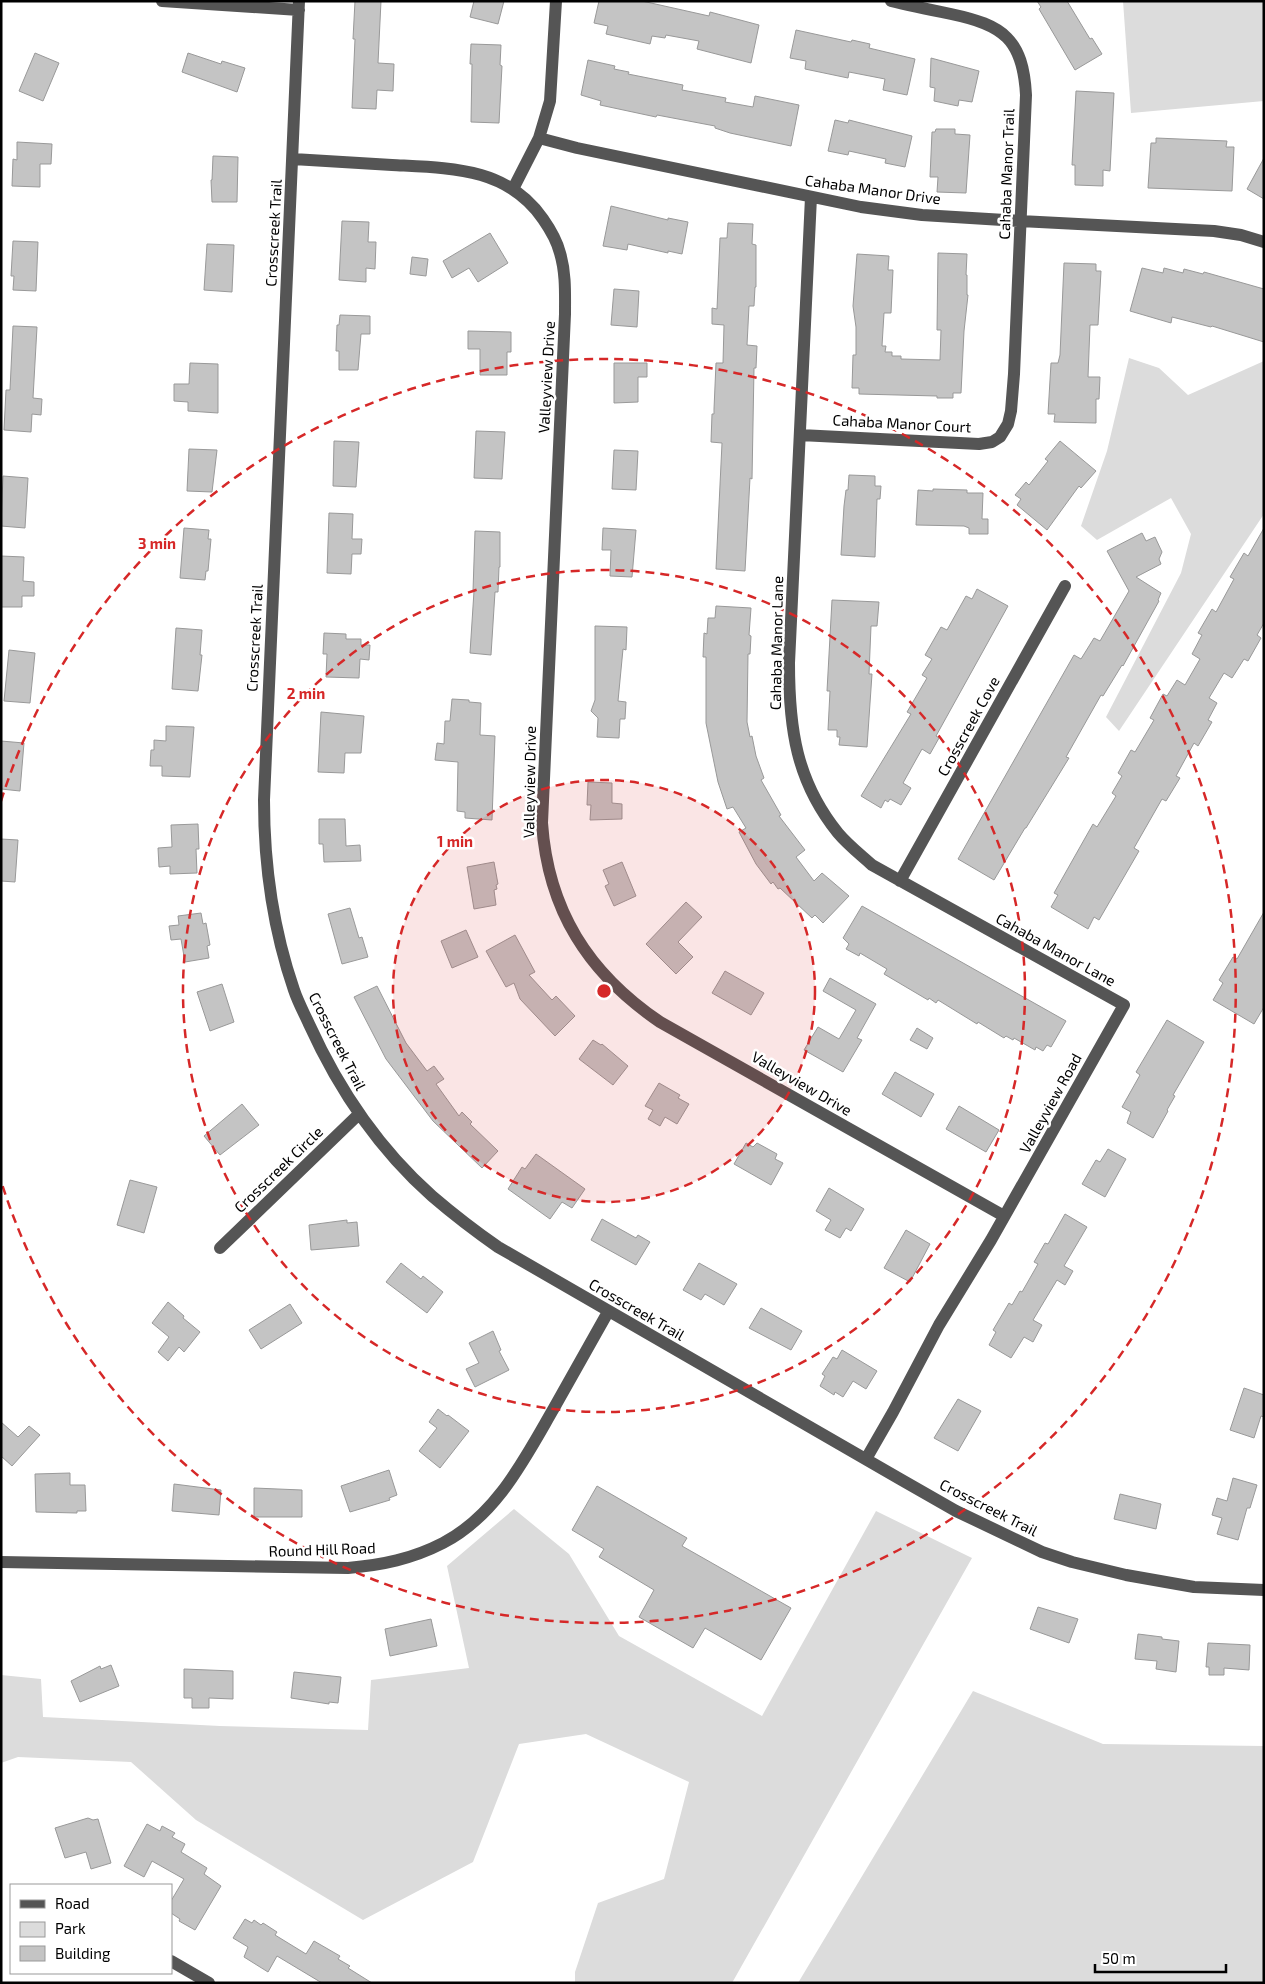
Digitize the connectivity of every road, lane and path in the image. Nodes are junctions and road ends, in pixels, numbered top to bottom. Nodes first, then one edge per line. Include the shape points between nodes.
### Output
1 (162, 1) edge
2 (556, 1) edge
3 (891, 1) edge
4 (299, 6) edge
5 (539, 138) junction
6 (293, 159) junction
7 (514, 189) junction
8 (811, 198) junction
9 (1020, 222) junction
10 (1264, 242) edge
11 (800, 435) junction
12 (1000, 436) joint
13 (1065, 586) dead end
14 (900, 882) junction
15 (1124, 1005) joint
16 (360, 1114) junction
17 (1004, 1216) junction
18 (220, 1248) dead end
19 (608, 1312) junction
20 (866, 1458) junction
21 (1, 1562) edge
22 (1264, 1590) edge
23 (172, 1962) edge
24 (209, 1983) edge

1 - 4 street
2 - 5 street via 550,101
3 - 9 street, Cahaba Manor Trail via 990,24 1002,32 1018,54 1026,95
4 - 6 street, Crosscreek Trail
5 - 7 street
5 - 8 street, Cahaba Manor Drive
6 - 7 street, Valleyview Drive via 460,170 497,180
6 - 16 street, Crosscreek Trail via 264,838 275,919 294,991 322,1053
7 - 17 street, Valleyview Drive via 535,208 549,228 560,253 565,278 542,801 544,852 564,918 580,944 620,991 660,1022
8 - 9 street, Cahaba Manor Drive via 922,215
8 - 11 street, Cahaba Manor Lane
9 - 10 street, Cahaba Manor Drive via 1214,230
9 - 12 street, Cahaba Manor Trail via 1014,374 1008,424
11 - 12 street, Cahaba Manor Court via 979,444 992,442
11 - 14 street, Cahaba Manor Lane via 789,663 793,736 801,768 817,802 839,834 872,865
13 - 14 street, Crosscreek Cove
14 - 15 street, Cahaba Manor Lane
15 - 17 street, Valleyview Road
16 - 18 street, Crosscreek Circle
16 - 19 street, Crosscreek Trail via 416,1180 465,1224
17 - 20 street
19 - 20 street, Crosscreek Trail
19 - 21 street, Round Hill Road via 504,1490 461,1532 422,1553 393,1562 348,1568
20 - 22 street, Crosscreek Trail via 956,1511 1042,1552 1072,1562 1194,1587
23 - 24 street

